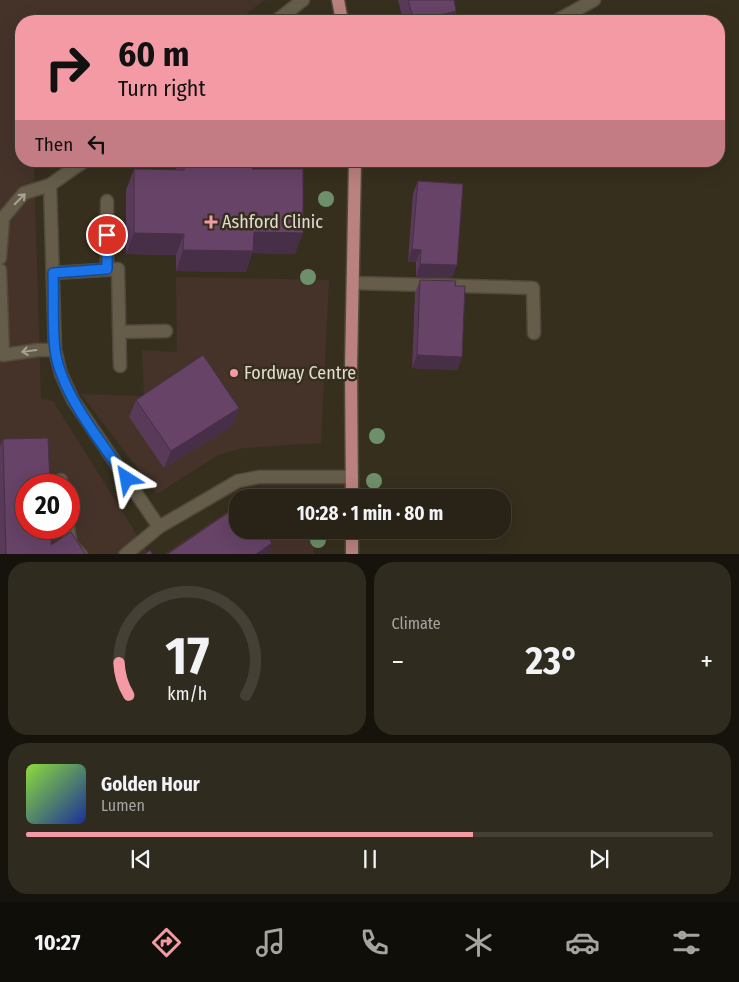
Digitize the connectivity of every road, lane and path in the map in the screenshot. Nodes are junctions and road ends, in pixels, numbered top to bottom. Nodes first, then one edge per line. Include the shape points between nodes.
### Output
1 (303, 0) edge
2 (338, 0) edge
3 (594, 0) edge
4 (284, 15) edge
5 (341, 15) edge
6 (567, 15) edge
7 (76, 167) edge
8 (355, 167) edge
9 (50, 185) junction
10 (107, 201) dead end
11 (0, 258) edge
12 (107, 269) junction
13 (0, 270) edge
14 (53, 273) junction
15 (354, 283) junction
16 (166, 331) dead end
17 (119, 332) junction
18 (534, 333) dead end
19 (55, 350) junction
20 (120, 366) dead end
21 (352, 477) junction
22 (352, 489) edge
23 (159, 527) junction
24 (70, 539) edge
25 (352, 539) edge
26 (81, 554) edge
27 (125, 554) edge
28 (352, 554) edge

1 - 4 street
2 - 5 main road
3 - 6 street
7 - 9 street
8 - 15 main road
11 -> 9 street via 3,218 24,193
9 - 14 street
10 - 12 street
12 - 14 street
12 - 17 street via 118,269
19 -> 13 street via 3,355
14 - 19 street
15 - 18 street via 533,288
15 - 21 main road
16 - 17 street
17 - 20 street
19 - 23 street via 73,400
21 - 22 main road
21 - 23 street via 259,477 238,481
23 - 27 street
24 - 26 street
25 - 28 main road

